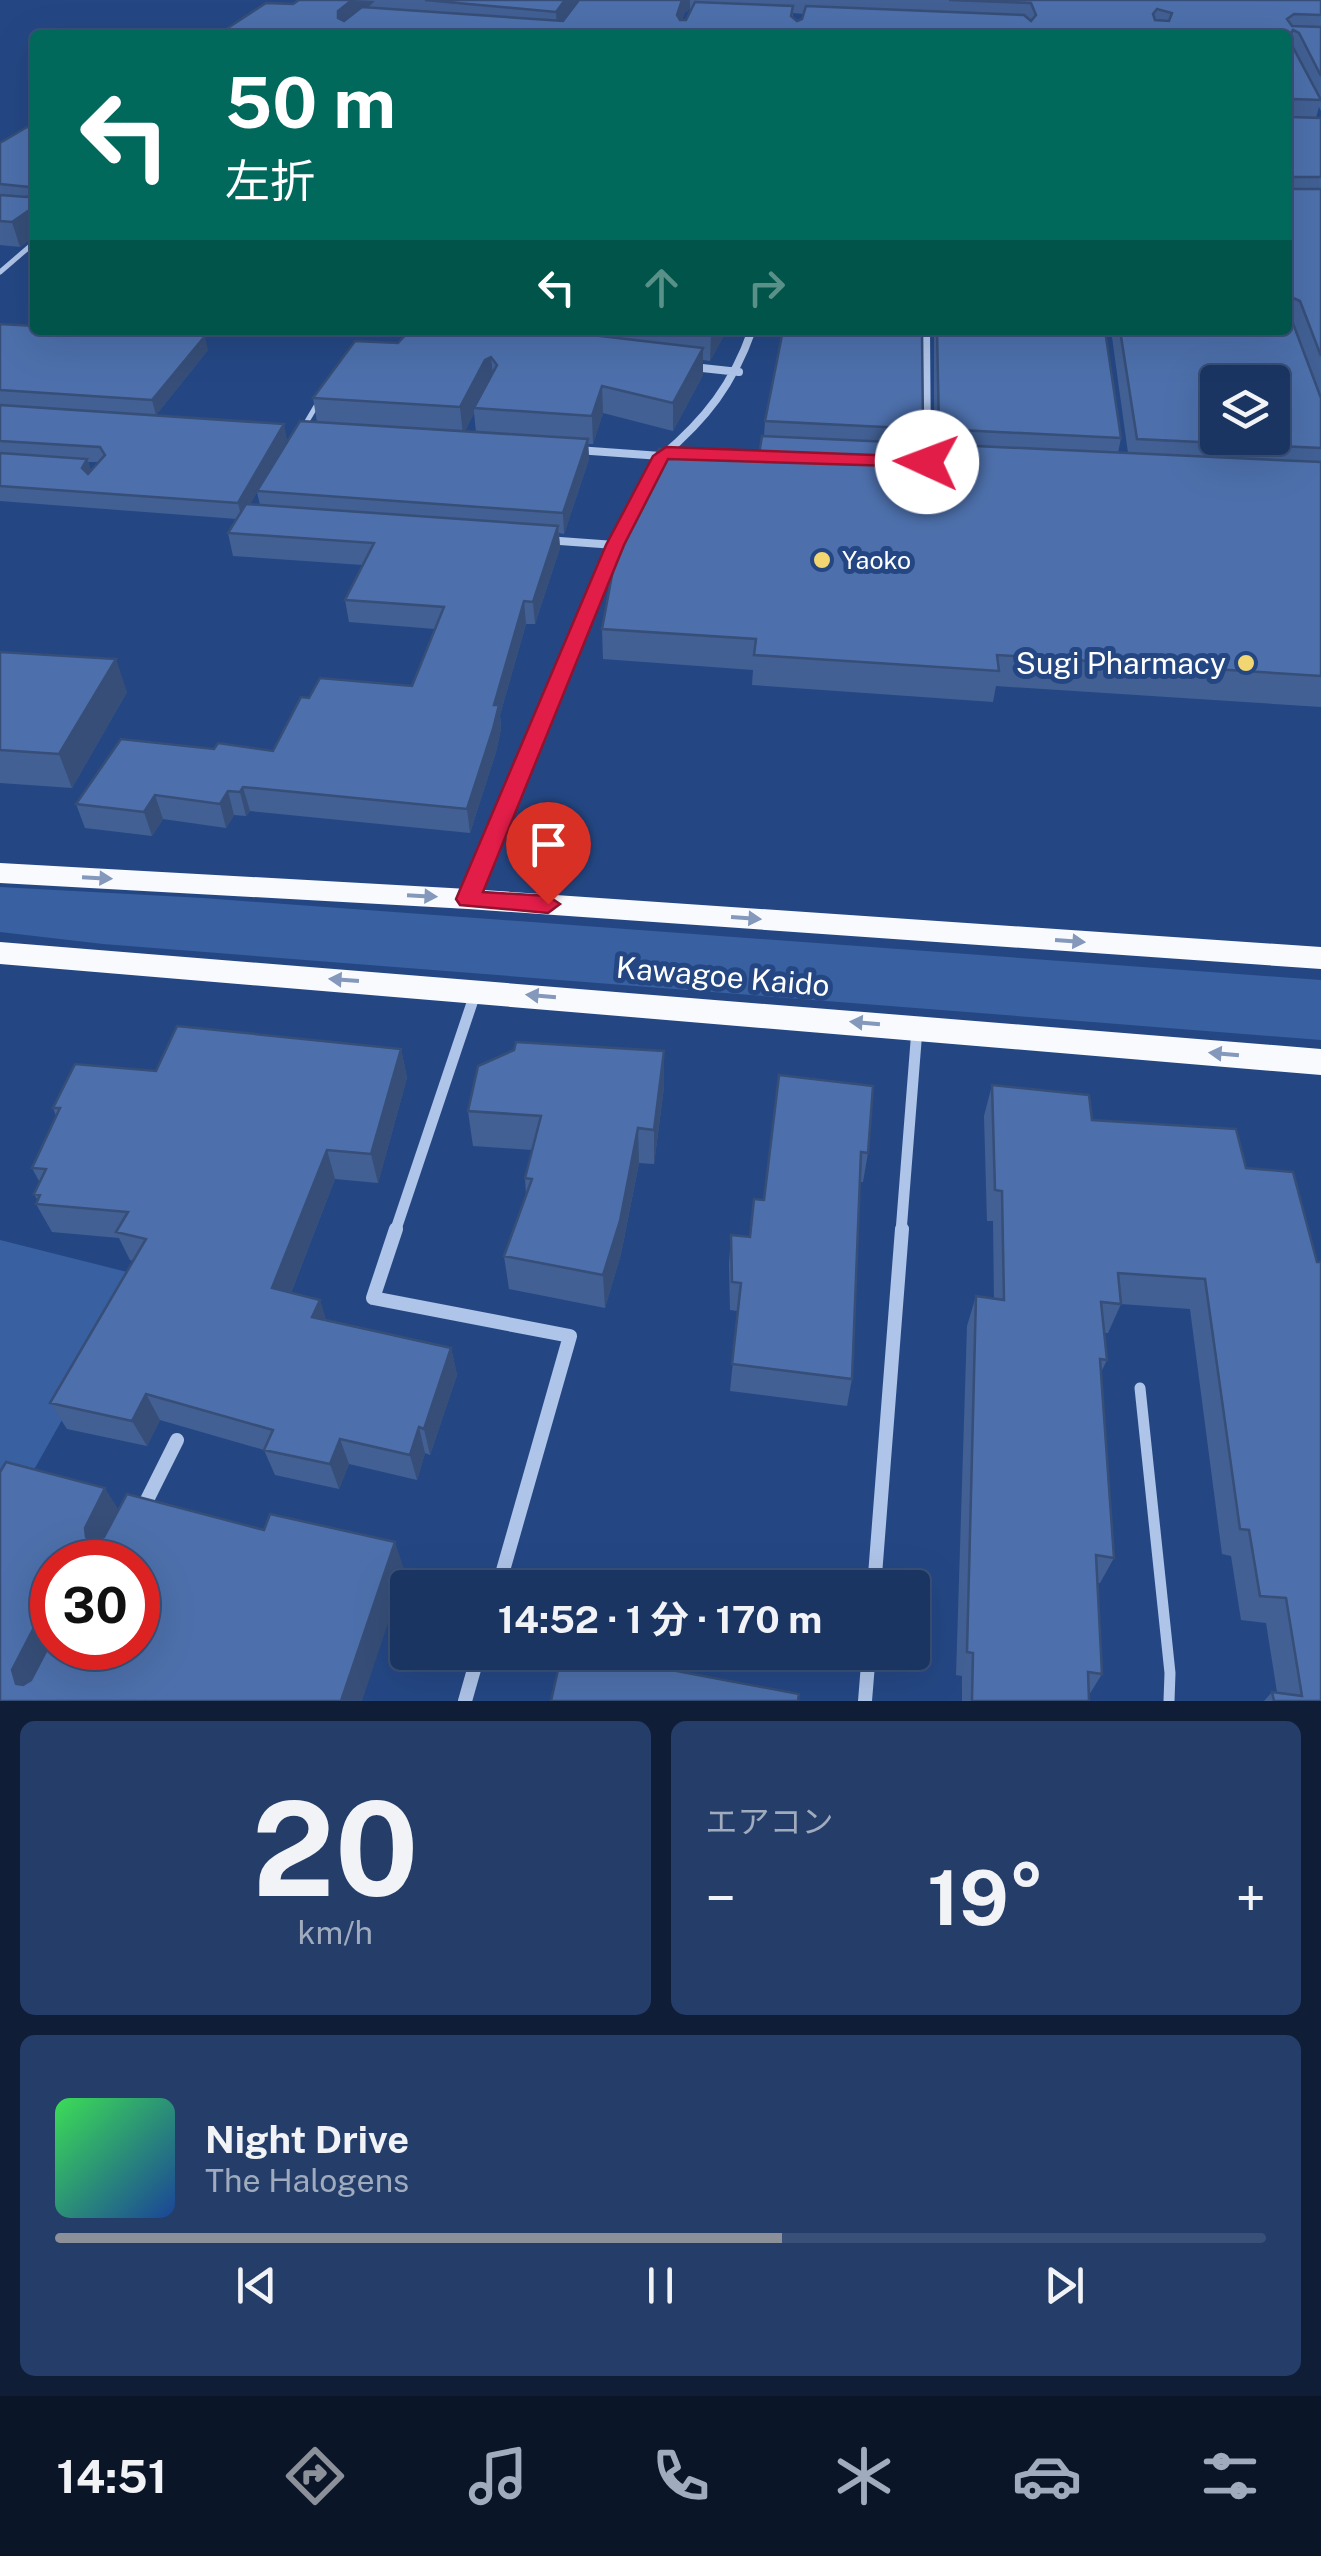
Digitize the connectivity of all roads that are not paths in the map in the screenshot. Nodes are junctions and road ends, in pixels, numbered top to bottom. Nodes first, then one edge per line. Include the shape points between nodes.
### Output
1 (383, 0) edge
2 (362, 20) junction
3 (382, 22) edge
4 (351, 30) edge
5 (30, 246) edge
6 (22, 252) junction
7 (30, 253) edge
8 (0, 272) edge
9 (750, 335) edge
10 (926, 335) edge
11 (684, 366) edge
12 (739, 372) junction
13 (326, 391) edge
14 (301, 431) joint
15 (319, 432) edge
16 (564, 450) edge
17 (682, 452) edge
18 (664, 454) junction
19 (927, 462) edge
20 (652, 474) edge
21 (634, 510) edge
22 (538, 539) edge
23 (615, 545) junction
24 (0, 873) edge
25 (468, 899) junction
26 (0, 953) edge
27 (1321, 958) edge
28 (476, 990) junction
29 (918, 1028) junction
30 (1321, 1062) edge
31 (1140, 1388) dead end
32 (177, 1440) dead end
33 (133, 1528) edge
34 (503, 1570) edge
35 (875, 1570) edge
36 (474, 1670) edge
37 (868, 1670) edge
38 (465, 1701) edge
39 (865, 1701) edge
40 (1169, 1701) edge

1 - 2 street
2 - 3 street
2 - 4 street
5 - 6 street
6 - 7 street
6 - 8 street
9 - 12 street
10 - 19 street
11 - 12 street
12 - 18 street via 716,409
13 - 14 lane
14 - 15 street
16 - 18 street
17 - 18 street
18 - 20 street
21 - 23 street
22 - 23 street
23 - 25 street
24 -> 25 highway, Kawagoe Kaido
25 -> 27 highway, Kawagoe Kaido
28 -> 26 highway, Kawagoe Kaido
29 -> 28 highway, Kawagoe Kaido
28 - 34 street via 373,1298 570,1336
30 -> 29 highway, Kawagoe Kaido
29 - 35 street
31 - 40 lane
32 - 33 street
36 - 38 street
37 - 39 street

